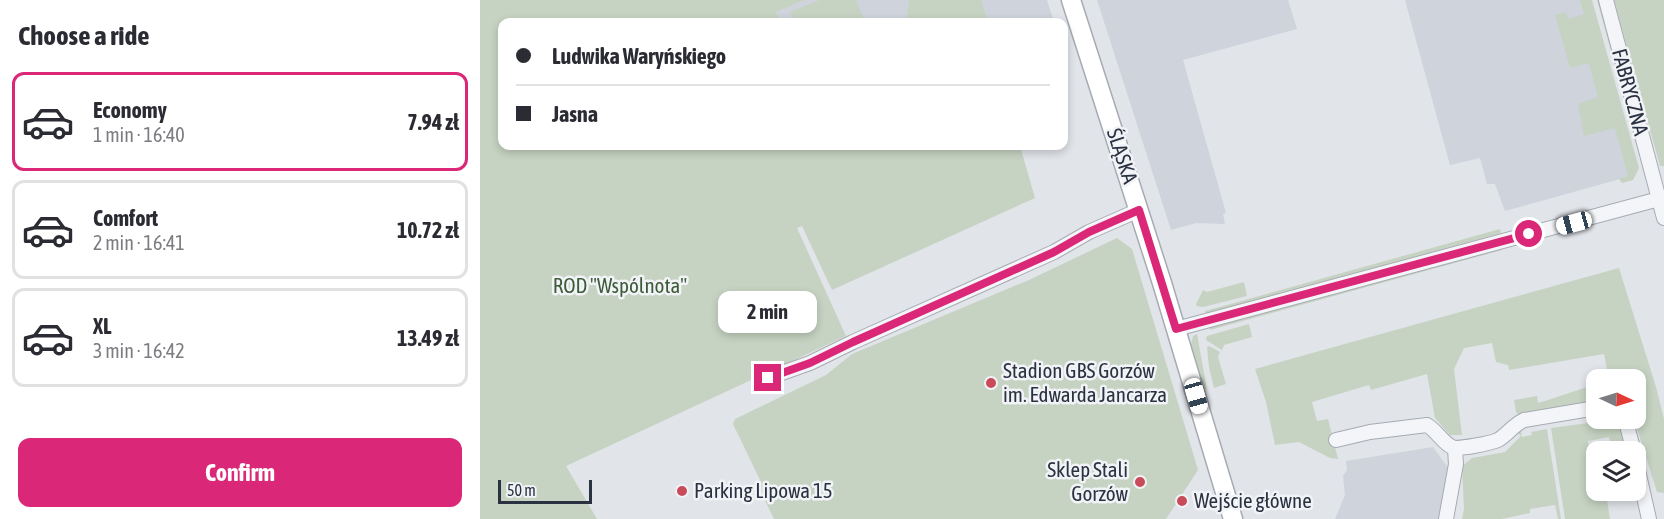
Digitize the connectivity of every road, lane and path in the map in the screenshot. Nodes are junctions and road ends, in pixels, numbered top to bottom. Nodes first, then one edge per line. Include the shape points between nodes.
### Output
1 (1071, 0) edge
2 (1606, 0) edge
3 (1659, 199) junction
4 (1139, 210) junction
5 (1664, 218) edge
6 (1176, 329) junction
7 (768, 378) dead end
8 (1586, 410) edge
9 (1336, 440) dead end
10 (1455, 449) junction
11 (1645, 501) edge
12 (1233, 519) edge
13 (1446, 519) edge
14 (1649, 519) edge

1 - 4 street, ŚLĄSKA
2 - 3 street, FABRYCZNA
3 - 5 street, FABRYCZNA
3 - 6 street
4 - 6 street, ŚLĄSKA
4 - 7 street via 810,363
6 - 12 street, ŚLĄSKA
8 - 10 street via 1524,420 1492,442
9 - 10 street via 1427,425
10 - 13 street
11 - 14 street

